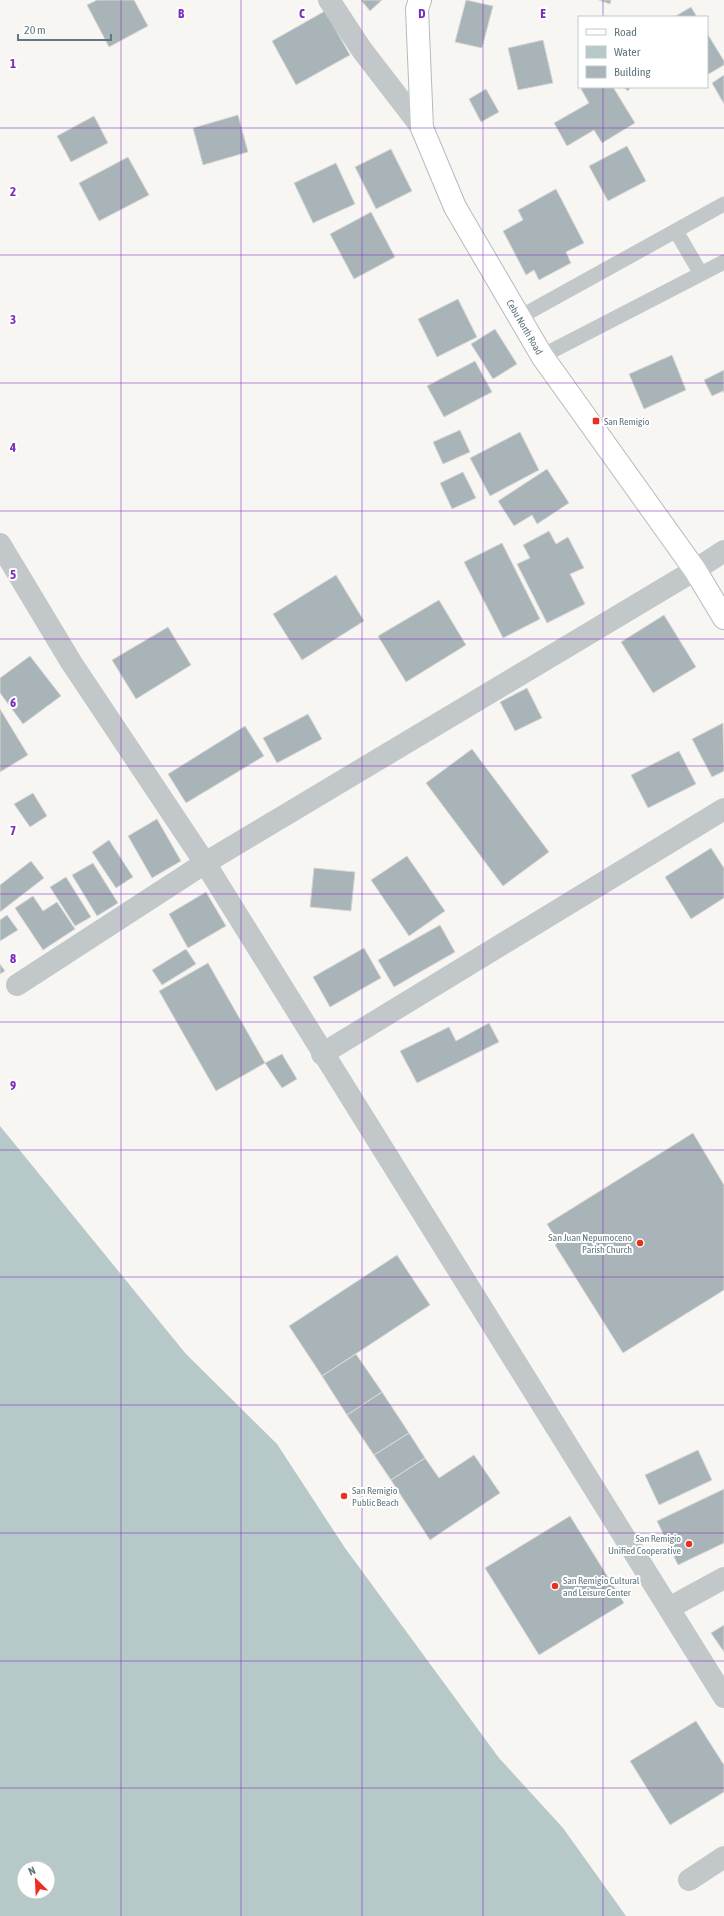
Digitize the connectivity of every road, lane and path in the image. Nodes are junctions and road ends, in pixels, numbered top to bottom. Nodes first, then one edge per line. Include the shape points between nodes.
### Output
1 (329, 0) edge
2 (420, 0) edge
3 (422, 128) junction
4 (724, 204) edge
5 (676, 231) junction
6 (724, 262) edge
7 (701, 274) junction
8 (520, 317) junction
9 (542, 356) junction
10 (0, 544) edge
11 (724, 551) edge
12 (695, 570) junction
13 (724, 618) edge
14 (724, 809) edge
15 (205, 863) junction
16 (17, 985) dead end
17 (322, 1054) junction
18 (724, 1578) edge
19 (669, 1608) junction
20 (724, 1697) edge
21 (724, 1857) edge
22 (689, 1880) dead end

1 - 3 street via 362,50
2 - 3 main road, Cebu North Road via 417,9
3 - 8 main road, Cebu North Road via 455,208
4 - 5 lane
5 - 7 lane
5 - 8 lane
6 - 7 lane
7 - 9 lane
8 - 9 main road, Cebu North Road
9 - 12 main road, Cebu North Road
10 - 15 street via 71,662
11 - 12 street
12 - 13 main road, Cebu North Road
12 - 15 street
14 - 17 street
15 - 16 street
15 - 17 street
17 - 19 street
18 - 19 street
19 - 20 street
21 - 22 street

